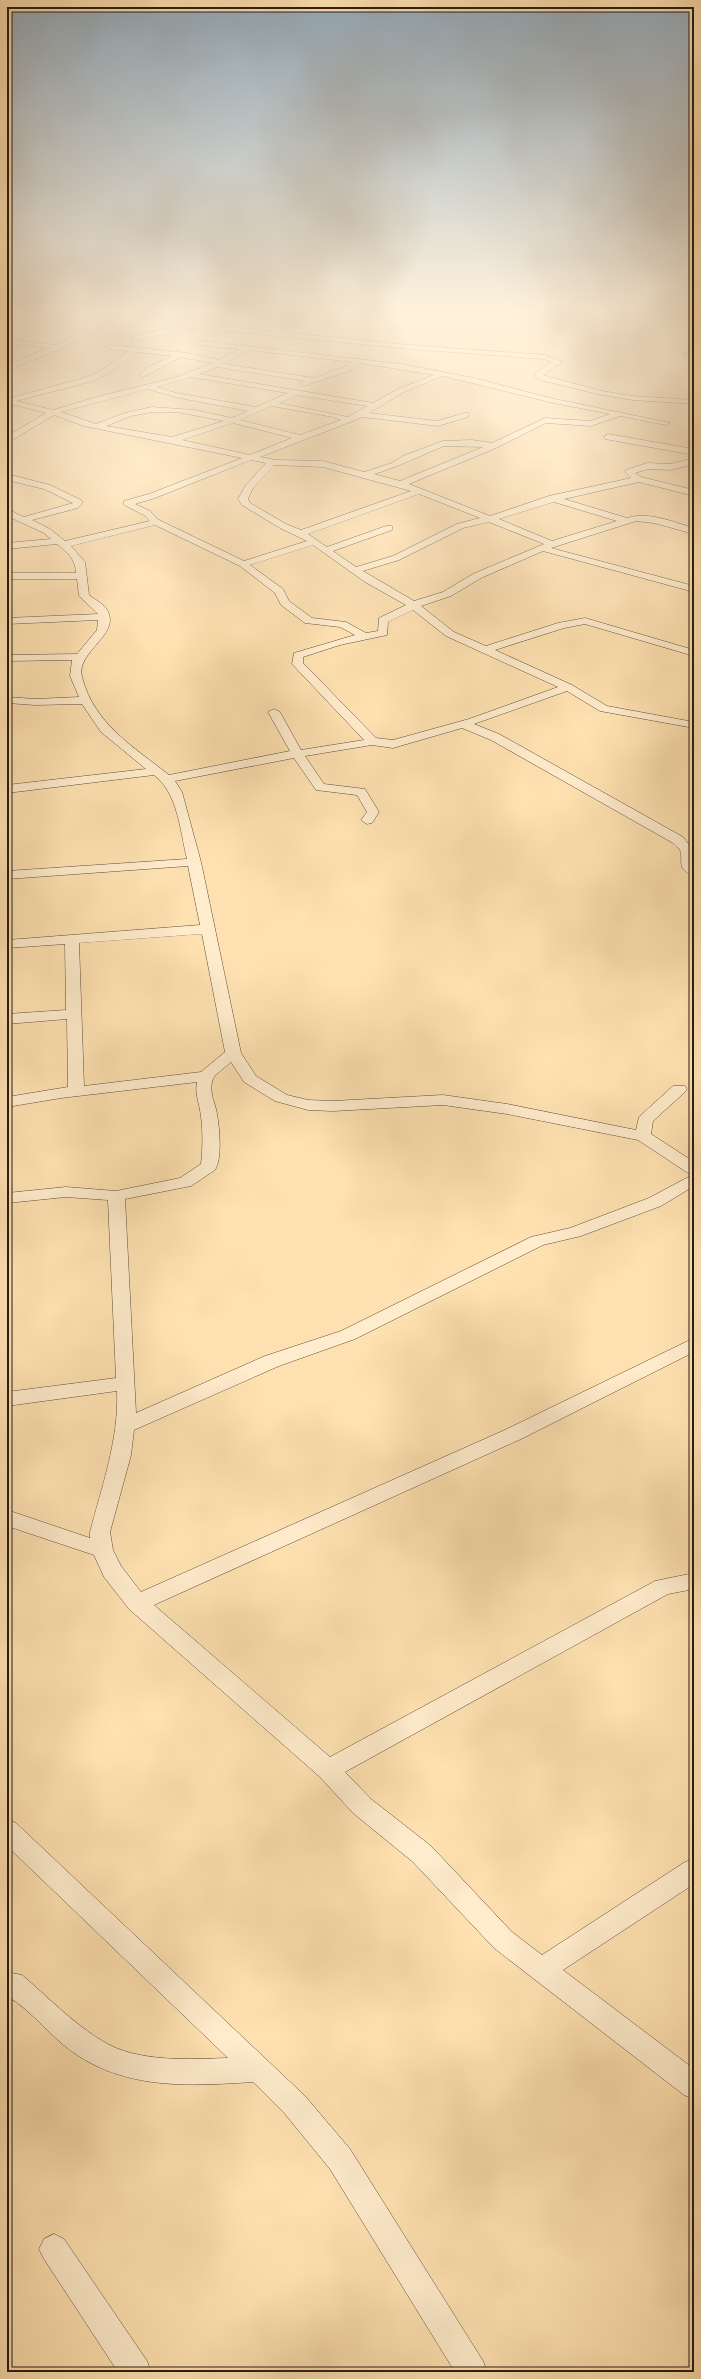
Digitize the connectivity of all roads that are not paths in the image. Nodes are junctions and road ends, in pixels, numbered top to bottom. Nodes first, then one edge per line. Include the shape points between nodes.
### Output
1 (35, 423) edge
2 (87, 423) edge
3 (105, 423) edge
4 (225, 423) edge
5 (239, 423) edge
6 (337, 423) edge
7 (431, 423) edge
8 (441, 423) edge
9 (539, 423) edge
10 (580, 423) edge
11 (594, 423) edge
12 (96, 426) junction
13 (608, 437) dead end
14 (300, 438) junction
15 (7, 440) edge
16 (172, 440) junction
17 (493, 446) junction
18 (694, 452) edge
19 (247, 457) junction
20 (694, 461) edge
21 (271, 462) junction
22 (366, 474) junction
23 (7, 477) edge
24 (639, 479) junction
25 (401, 484) junction
26 (419, 491) junction
27 (694, 493) edge
28 (552, 498) junction
29 (7, 512) edge
30 (490, 518) junction
31 (22, 520) junction
32 (624, 520) junction
33 (156, 522) junction
34 (389, 528) dead end
35 (694, 531) edge
36 (301, 533) junction
37 (314, 542) junction
38 (61, 543) junction
39 (7, 546) edge
40 (547, 546) junction
41 (327, 550) junction
42 (243, 564) junction
43 (356, 570) junction
44 (7, 576) edge
45 (81, 576) junction
46 (694, 589) edge
47 (413, 605) junction
48 (103, 616) junction
49 (7, 621) edge
50 (365, 637) junction
51 (484, 650) junction
52 (694, 653) edge
53 (80, 657) junction
54 (7, 658) edge
55 (568, 688) junction
56 (7, 700) edge
57 (86, 700) junction
58 (274, 712) dead end
59 (463, 724) junction
60 (694, 726) edge
61 (372, 741) junction
62 (298, 754) junction
63 (157, 771) junction
64 (167, 779) junction
65 (7, 789) edge
66 (367, 820) dead end
67 (194, 862) junction
68 (694, 871) edge
69 (7, 875) edge
70 (207, 929) junction
71 (72, 939) junction
72 (7, 944) edge
73 (74, 1014) junction
74 (7, 1019) edge
75 (232, 1053) junction
76 (206, 1076) junction
77 (679, 1089) dead end
78 (76, 1091) junction
79 (7, 1102) edge
80 (643, 1136) junction
81 (694, 1169) edge
82 (694, 1179) edge
83 (116, 1196) junction
84 (7, 1198) edge
85 (694, 1344) edge
86 (125, 1383) junction
87 (7, 1399) edge
88 (125, 1426) junction
89 (7, 1518) edge
90 (102, 1550) junction
91 (694, 1581) edge
92 (137, 1603) junction
93 (328, 1770) junction
94 (7, 1830) edge
95 (694, 1870) edge
96 (540, 1970) junction
97 (7, 1984) edge
98 (258, 2069) junction
99 (694, 2086) edge
100 (54, 2249) dead end
101 (136, 2372) edge
102 (472, 2372) edge

1 - 15 street
2 - 12 street
3 - 12 street
4 - 16 street
5 - 14 street
6 - 14 street
7 - 8 street
9 - 17 street
10 - 11 street
12 - 16 street
13 - 18 street
14 - 19 street
16 - 19 street
17 - 22 street via 443,444 406,458 395,465
17 - 25 street
19 - 21 street
19 - 33 street via 186,483 127,503 147,513
20 - 24 street via 671,467 647,466 629,472
21 - 22 street via 323,464
21 - 36 street via 265,471 248,485 243,499 247,505
22 - 25 street
23 - 31 street via 47,487 78,502 75,506
24 - 27 street
24 - 28 street
25 - 26 street
26 - 30 street
26 - 36 street
28 - 30 street
28 - 32 street
29 - 31 street
30 - 40 street
30 - 43 street via 460,526 396,558
31 - 38 street via 47,531
32 - 35 street via 643,518
32 - 40 street
33 - 38 street
33 - 42 street
34 - 41 street
36 - 37 street
37 - 41 street
37 - 42 street
38 - 39 street
38 - 45 street via 80,562
40 - 46 street
40 - 47 street via 477,576 447,594
41 - 43 street
42 - 50 street via 279,591 285,603 309,621 342,624
43 - 47 street
44 - 45 street
45 - 48 street via 84,596 101,609
47 - 50 street via 406,611 383,620 383,633
47 - 51 street via 450,634
48 - 49 street
48 - 53 street via 102,630
50 - 61 street via 338,642 298,655 297,664
51 - 52 street via 562,625 585,621
51 - 55 street
53 - 54 street
53 - 57 street via 77,660 76,676
55 - 59 street
55 - 60 street via 604,709
56 - 57 street
57 - 63 street via 105,730
58 - 62 street
59 - 61 street via 393,744
59 - 68 street via 495,737 678,840 687,850 687,866
61 - 62 street
62 - 64 street
62 - 66 street via 302,766 320,787 361,792 372,812
63 - 64 street
63 - 65 street
64 - 67 street via 176,792
67 - 69 street
67 - 70 street
70 - 71 street
70 - 75 street
71 - 72 street
71 - 73 street
73 - 74 street
73 - 78 street
75 - 76 street
75 - 80 street via 250,1079 264,1089 281,1098 308,1105 443,1100 507,1109
76 - 78 street
76 - 83 street via 203,1092 208,1110 211,1146 209,1166 185,1182
77 - 80 street via 645,1120
78 - 79 street
80 - 81 street
82 - 88 street via 655,1202 575,1232 536,1241 348,1335 265,1364
83 - 84 street via 66,1192
83 - 86 street
85 - 92 street via 514,1434
86 - 87 street
86 - 88 street
88 - 90 street via 121,1455 100,1532
89 - 90 street
90 - 92 street via 112,1571
91 - 93 street via 663,1587
92 - 93 street
93 - 96 street via 362,1806 422,1854 459,1890 503,1940
94 - 98 street
95 - 96 street
96 - 99 street
97 - 98 street via 13,1984 86,2046 128,2066 186,2073
98 - 102 street via 295,2105 340,2159
100 - 101 street

